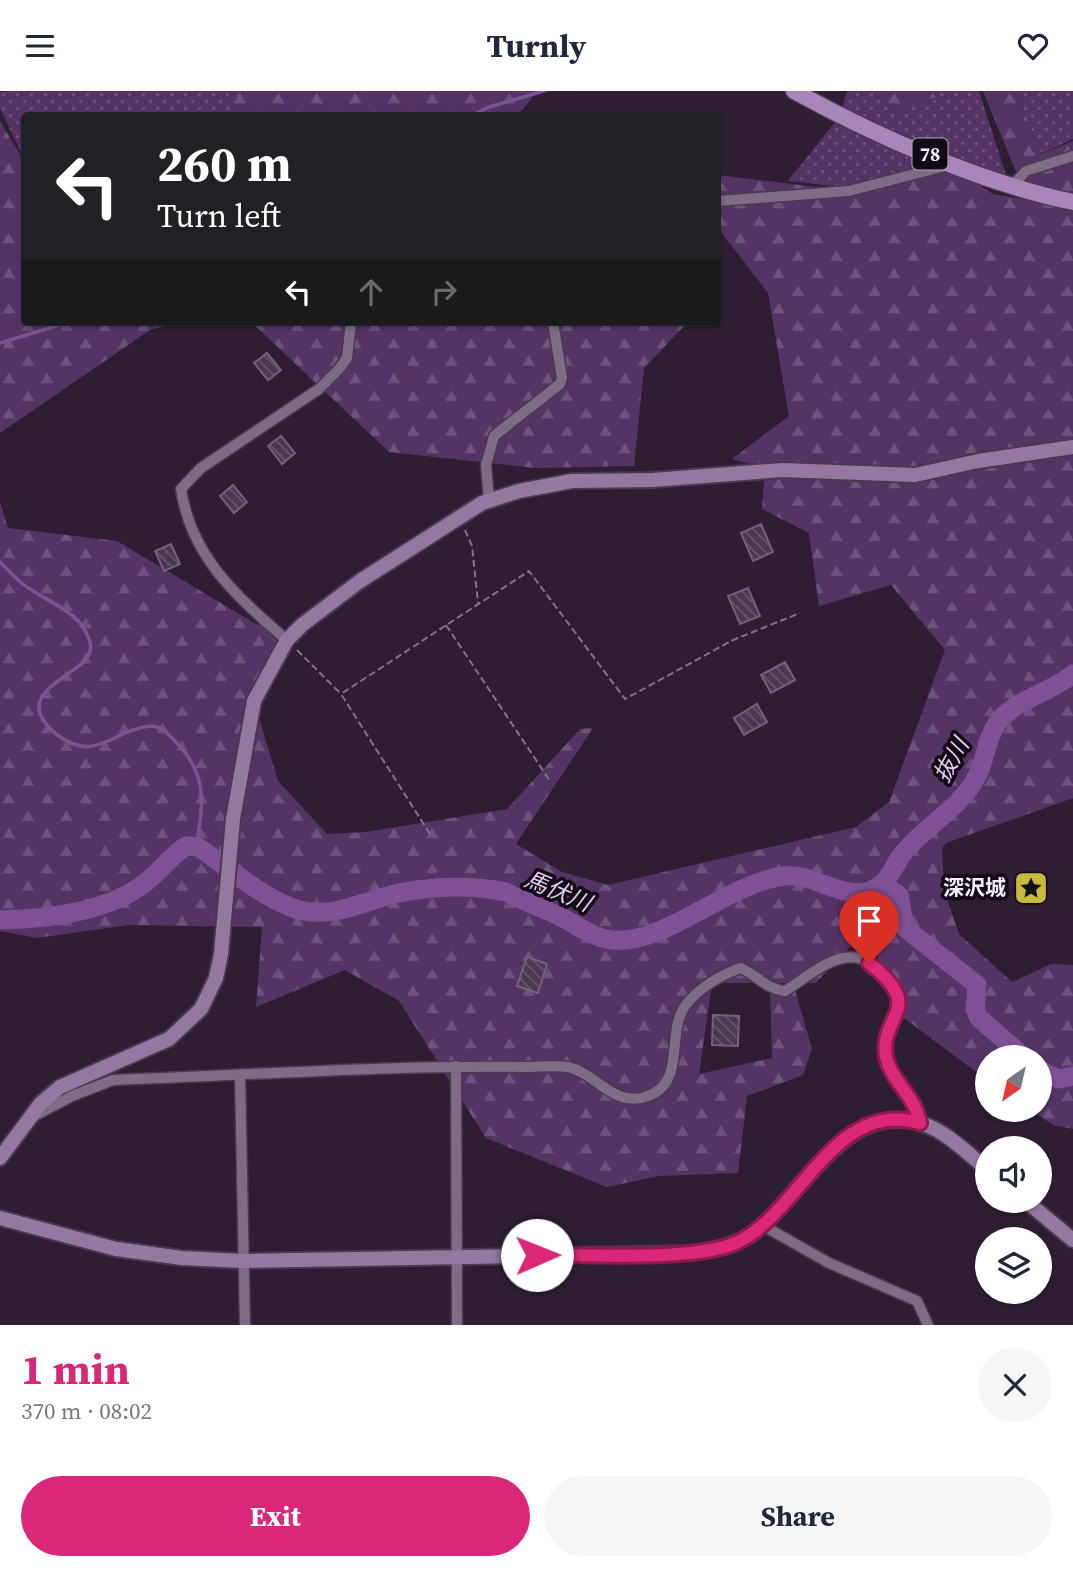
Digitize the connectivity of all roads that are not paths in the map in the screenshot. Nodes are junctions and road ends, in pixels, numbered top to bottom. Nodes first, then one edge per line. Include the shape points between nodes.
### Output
1 (794, 91) edge
2 (1073, 156) edge
3 (953, 164) junction
4 (1010, 188) junction
5 (721, 201) edge
6 (1073, 202) edge
7 (351, 326) edge
8 (554, 326) edge
9 (1073, 447) edge
10 (489, 500) junction
11 (287, 640) junction
12 (456, 1066) junction
13 (240, 1075) junction
14 (30, 1118) junction
15 (920, 1123) junction
16 (0, 1158) edge
17 (975, 1160) edge
18 (1040, 1213) edge
19 (0, 1218) edge
20 (762, 1225) junction
21 (1073, 1240) edge
22 (456, 1257) junction
23 (243, 1261) junction
24 (245, 1325) edge
25 (457, 1325) edge
26 (928, 1325) edge

1 - 3 main road, 78 via 840,116
2 - 4 street via 1026,171
3 - 4 main road, 78
3 - 5 street via 849,191
4 - 6 main road, 78
7 - 11 street via 347,358 340,369 318,389 201,468 181,489 184,512 197,541 232,593
8 - 10 street via 560,384 494,436 486,465
9 - 10 street via 915,475 782,470 572,481
10 - 11 street via 360,581
11 - 14 street via 254,701 233,819 216,978 201,1009 169,1039 61,1087
12 - 13 street
12 - 15 street via 570,1067 621,1097 648,1096 665,1084 673,1068 685,1005 725,973 741,968 770,989 785,991 836,958 855,956 882,973 898,995 898,1012 886,1041 887,1059 917,1106
12 - 22 street
13 - 14 street via 113,1080
13 - 23 street
14 - 16 street
15 - 17 street
15 - 20 street via 880,1121 853,1132
18 - 21 street
19 - 23 street via 116,1249
20 - 22 street via 730,1245 692,1253
20 - 26 street via 829,1263 918,1301
22 - 23 street
22 - 25 street
23 - 24 street

